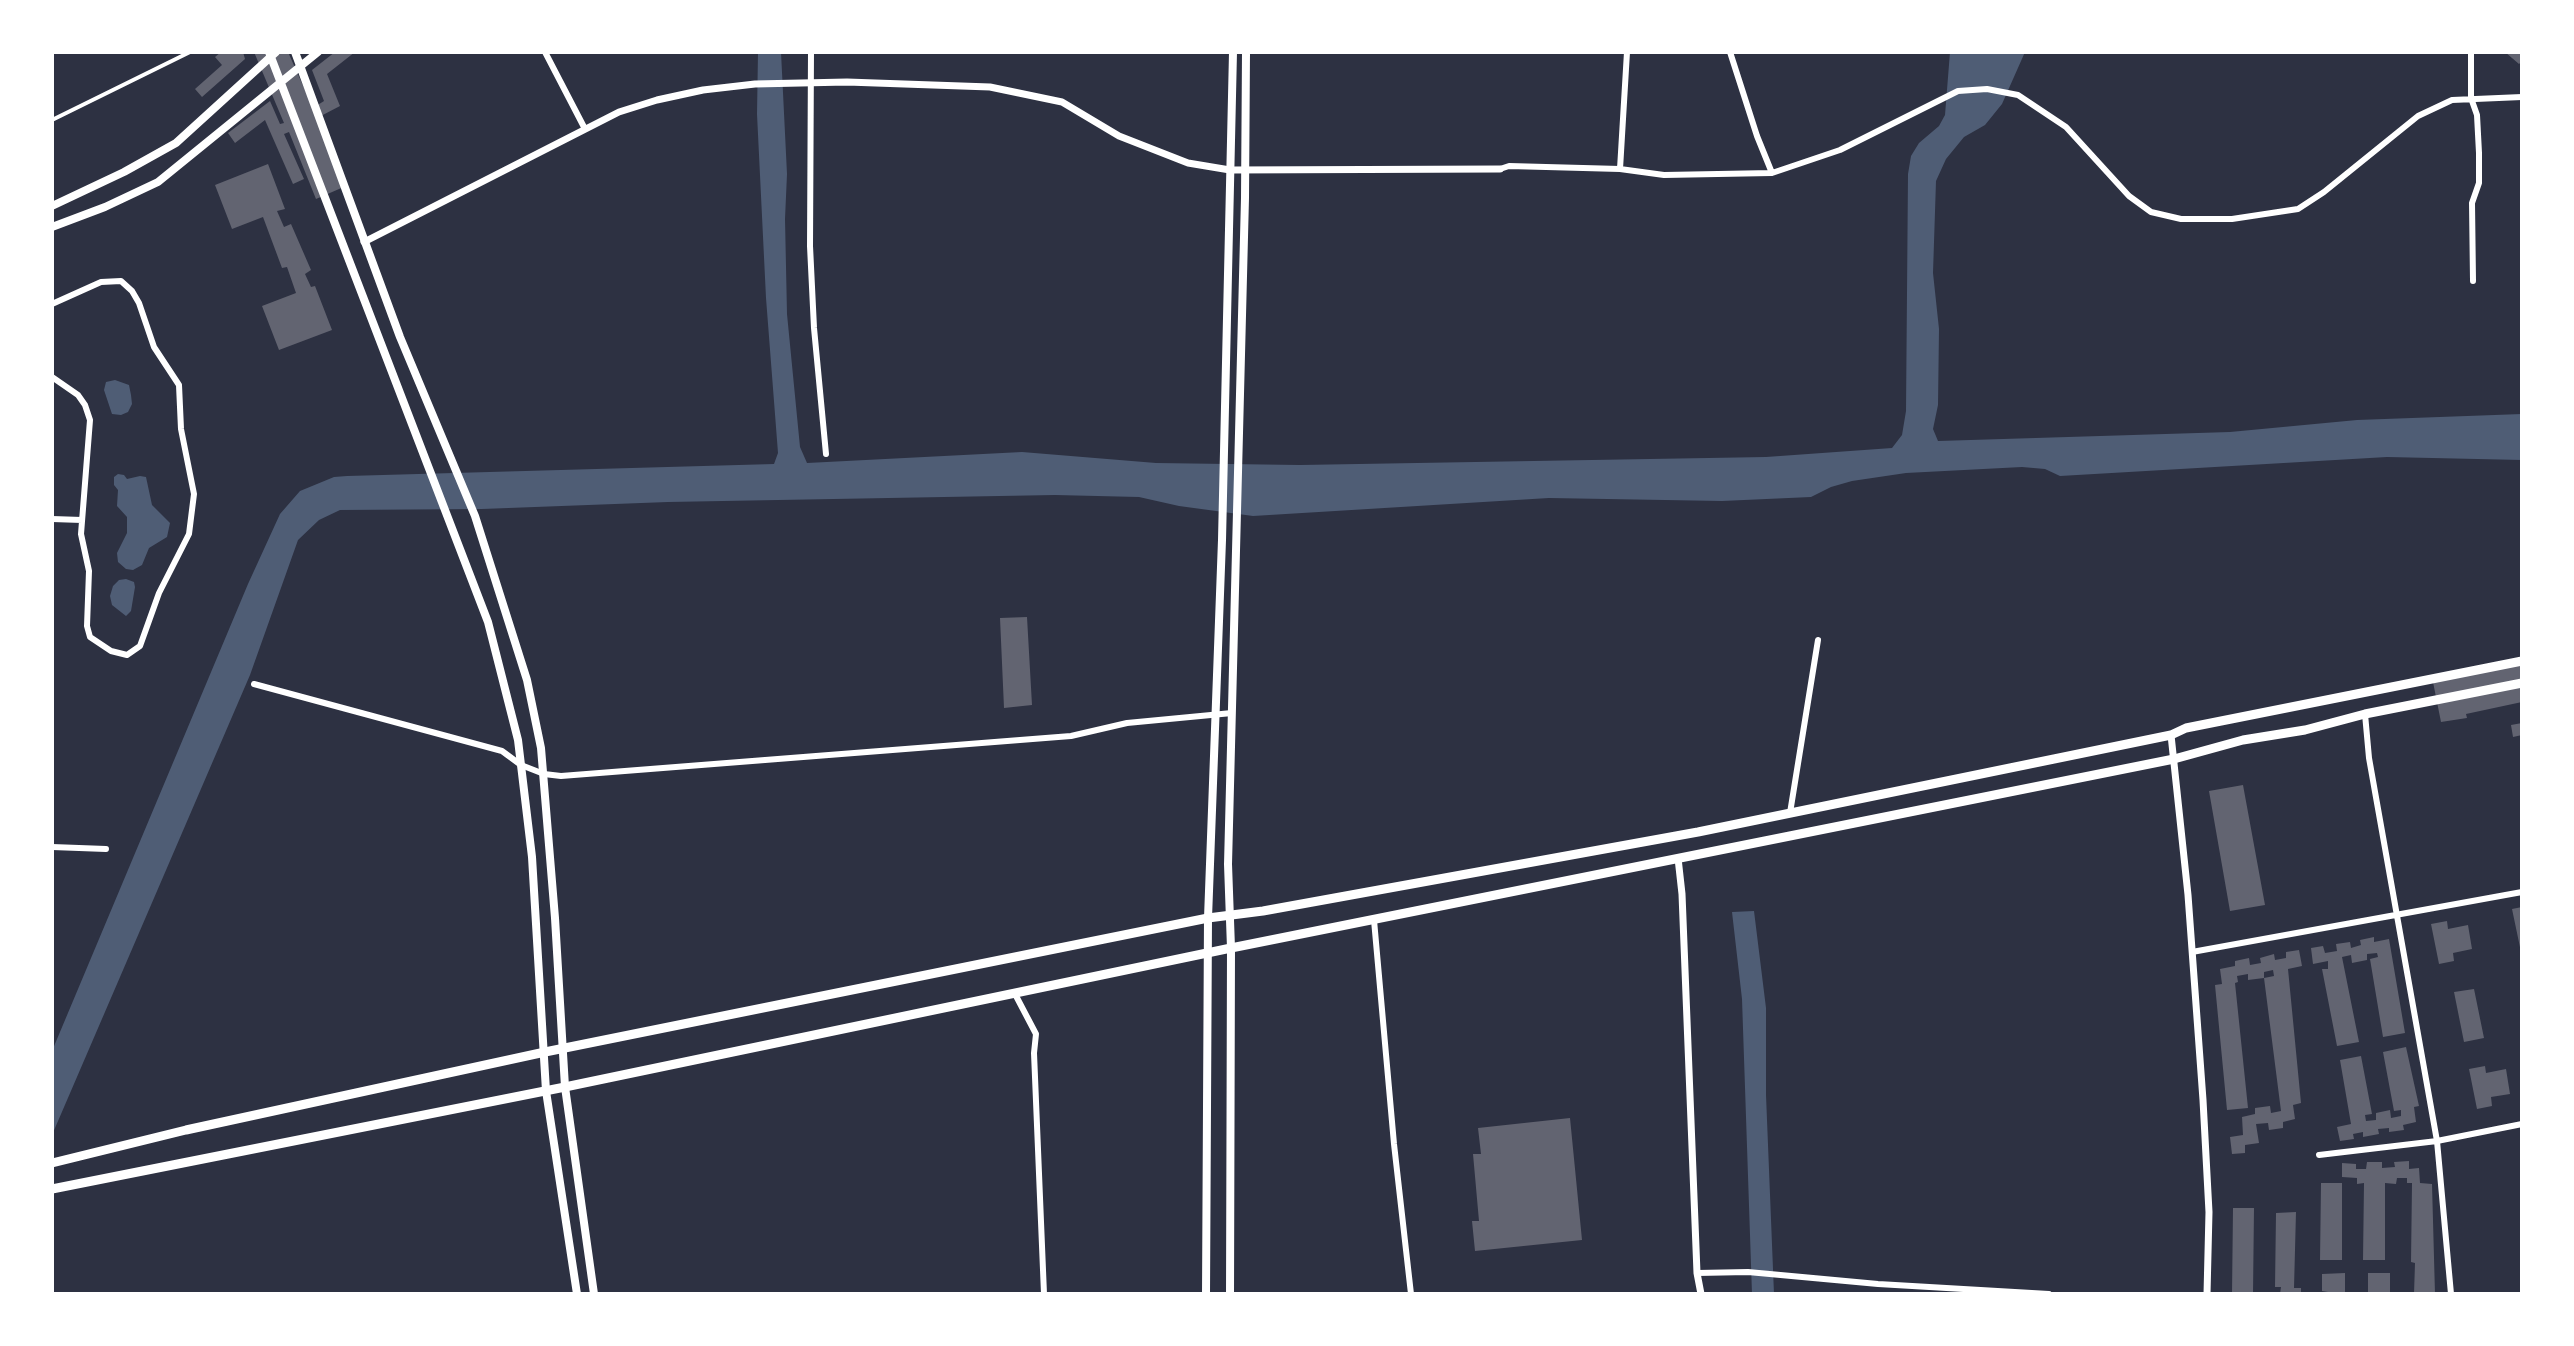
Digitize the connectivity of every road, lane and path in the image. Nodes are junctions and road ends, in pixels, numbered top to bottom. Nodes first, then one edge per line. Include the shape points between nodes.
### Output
1 (190, 52) edge
2 (295, 52) edge
3 (318, 52) edge
4 (545, 52) edge
5 (811, 52) edge
6 (1233, 52) edge
7 (1246, 52) edge
8 (1627, 52) edge
9 (1730, 52) edge
10 (2471, 52) edge
11 (272, 54) edge
12 (300, 67) junction
13 (281, 80) junction
14 (810, 83) junction
15 (2522, 97) edge
16 (2471, 98) junction
17 (52, 120) edge
18 (585, 129) junction
19 (1500, 169) joint
20 (1620, 169) junction
21 (1230, 170) junction
22 (1244, 170) junction
23 (1772, 173) junction
24 (52, 206) edge
25 (52, 227) edge
26 (364, 242) junction
27 (2473, 281) dead end
28 (52, 304) edge
29 (52, 377) edge
30 (826, 454) dead end
31 (52, 519) edge
32 (82, 520) junction
33 (1818, 640) dead end
34 (2522, 661) edge
35 (2522, 683) edge
36 (254, 684) dead end
37 (1215, 713) junction
38 (1232, 713) junction
39 (2365, 714) junction
40 (2171, 735) junction
41 (2174, 759) junction
42 (521, 765) junction
43 (544, 774) junction
44 (1790, 813) junction
45 (52, 847) edge
46 (106, 849) dead end
47 (1678, 858) junction
48 (2522, 892) edge
49 (2397, 914) junction
50 (1231, 916) junction
51 (1208, 918) junction
52 (1374, 920) junction
53 (1231, 948) junction
54 (2192, 952) junction
55 (1207, 954) junction
56 (1015, 994) junction
57 (565, 1048) junction
58 (545, 1052) junction
59 (565, 1087) junction
60 (546, 1091) junction
61 (2522, 1124) edge
62 (2437, 1141) junction
63 (2319, 1155) dead end
64 (52, 1163) edge
65 (52, 1189) edge
66 (1697, 1273) junction
67 (577, 1294) edge
68 (594, 1294) edge
69 (1044, 1294) edge
70 (1206, 1294) edge
71 (1230, 1294) edge
72 (1411, 1294) edge
73 (1701, 1294) edge
74 (2049, 1294) edge
75 (2207, 1294) edge
76 (2451, 1294) edge

1 - 17 street
2 - 12 main road
3 - 12 main road
4 - 18 street
5 - 14 street
6 - 21 main road
7 - 22 main road
8 - 20 street
9 - 23 street
10 - 16 street
11 - 13 main road
11 - 24 main road via 176,143
12 - 13 main road
12 - 26 main road
13 - 25 main road via 158,182
13 - 42 main road via 488,622
14 - 18 street via 703,90 619,112
14 - 21 street via 990,87 1062,102 1119,136 1188,163
14 - 30 street via 810,246
15 - 16 street
16 - 23 street via 2452,100 2418,116 2298,209 2232,219 2181,219 2151,212 2129,196 2066,127 2018,95 1987,89 1958,91 1840,150
16 - 27 street via 2479,153 2479,183 2472,203
18 - 26 street
19 - 20 street
19 - 22 street
20 - 23 street via 1664,175
21 - 22 street
21 - 37 main road
22 - 38 main road
26 - 43 main road via 475,516 527,680
28 - 32 street via 101,282 121,281 139,303 154,347 179,385 181,429 194,494 189,534 140,646 127,655 90,637
29 - 32 street via 78,395 90,420
31 - 32 street
33 - 44 street
34 - 40 main road
35 - 39 main road
36 - 42 street via 502,751
37 - 38 street
37 - 43 street via 1127,723 1071,736
37 - 51 main road
38 - 50 main road
39 - 41 main road
39 - 49 street
40 - 41 street
40 - 44 main road
41 - 47 main road
41 - 54 street
42 - 43 street
42 - 58 main road
43 - 57 main road
44 - 50 main road
45 - 46 street
47 - 52 main road
47 - 66 street
48 - 49 street
49 - 54 street
49 - 62 street
50 - 51 main road
50 - 53 main road
51 - 55 main road
51 - 57 main road
52 - 53 main road
52 - 72 street
53 - 55 main road
53 - 71 main road
54 - 75 street via 2209,1212
55 - 56 main road
55 - 70 main road
56 - 59 main road
56 - 69 street via 1036,1034
57 - 58 main road
57 - 59 main road
58 - 60 main road
58 - 64 main road
59 - 60 main road
59 - 68 main road
60 - 65 main road
60 - 67 main road
61 - 62 street
62 - 63 street
62 - 76 street
66 - 73 street
66 - 74 street via 1748,1272

